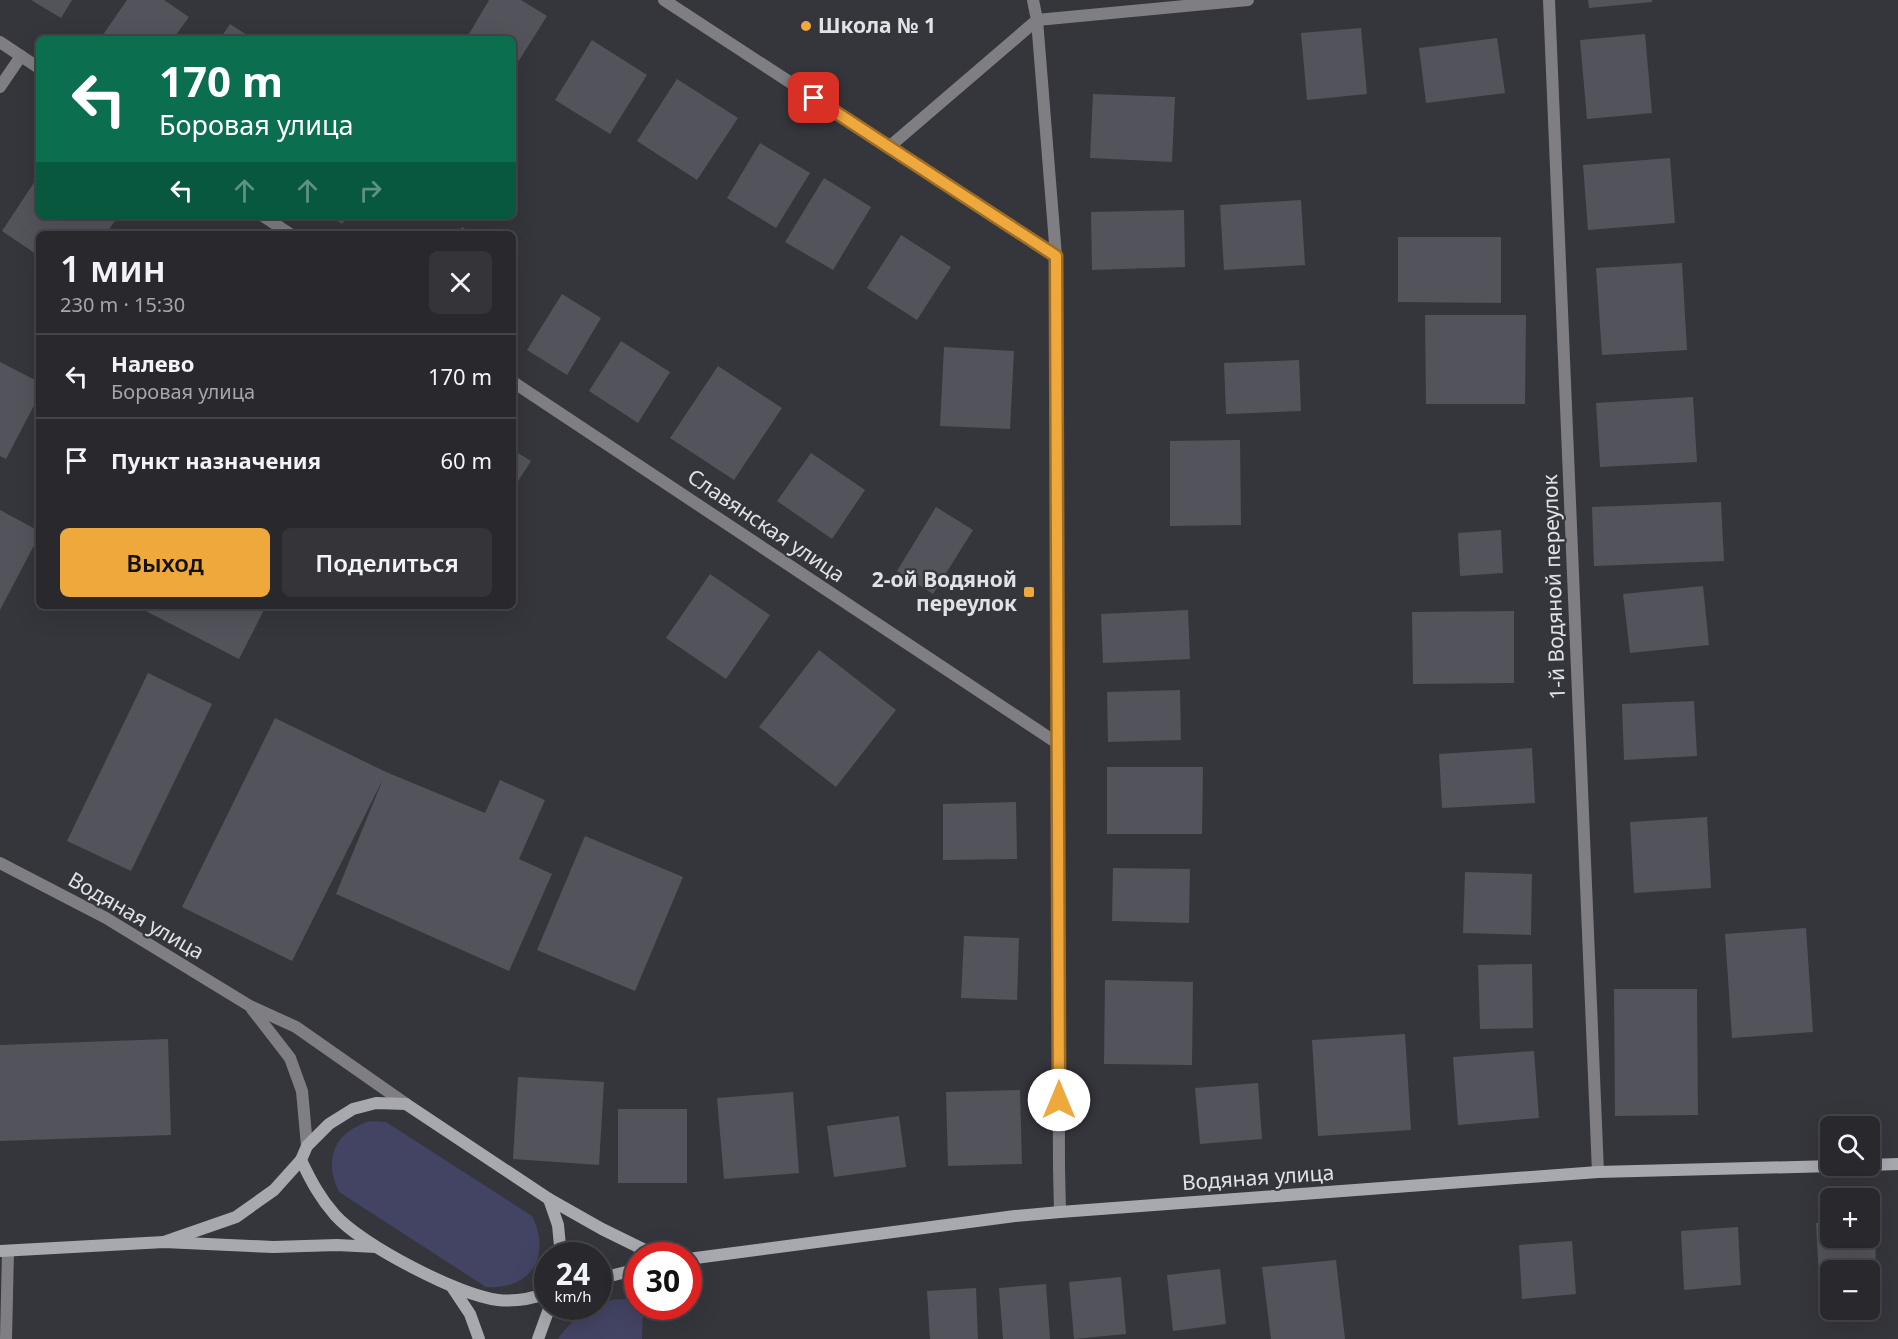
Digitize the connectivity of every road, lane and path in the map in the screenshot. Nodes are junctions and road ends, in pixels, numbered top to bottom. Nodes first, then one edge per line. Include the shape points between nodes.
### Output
1 (664, 0) edge
2 (1033, 0) edge
3 (1248, 0) edge
4 (1549, 0) edge
5 (1037, 20) junction
6 (0, 42) edge
7 (21, 56) junction
8 (36, 66) edge
9 (0, 87) edge
10 (889, 147) junction
11 (268, 219) edge
12 (286, 231) edge
13 (1056, 256) junction
14 (516, 384) edge
15 (1057, 743) junction
16 (0, 863) edge
17 (250, 1006) junction
18 (406, 1104) junction
19 (307, 1146) junction
20 (302, 1160) junction
21 (1898, 1164) edge
22 (1880, 1165) edge
23 (1820, 1166) edge
24 (1598, 1172) junction
25 (549, 1198) junction
26 (1060, 1212) junction
27 (164, 1242) junction
28 (560, 1242) edge
29 (628, 1242) edge
30 (376, 1247) junction
31 (4, 1251) edge
32 (702, 1257) edge
33 (452, 1287) junction
34 (534, 1298) edge
35 (545, 1320) edge
36 (6, 1339) edge
37 (479, 1339) edge
38 (538, 1339) edge

1 - 10 street
2 - 5 street
3 - 5 street
4 - 24 street, 1-й Водяной переулок
5 - 10 street
5 - 13 street
6 - 7 street
7 - 8 street
7 - 9 street
10 - 13 street
11 - 12 street
13 - 15 street
14 - 15 street, Славянская улица
15 - 26 street
16 - 17 street, Водяная улица via 106,918
17 - 18 street via 296,1027
17 - 19 street via 290,1058 302,1091
18 - 19 street via 375,1102 353,1109 329,1124
18 - 25 street
19 - 20 street
20 - 27 street via 274,1191 236,1217
20 - 30 street via 315,1189 337,1217
21 - 22 street
23 - 24 street, Водяная улица
24 - 26 street, Водяная улица
25 - 28 street
25 - 29 street
26 - 32 street, Водяная улица
27 - 30 street
27 - 31 street
30 - 33 street
31 - 36 street
33 - 34 street via 497,1300
33 - 37 street via 470,1314
35 - 38 street

